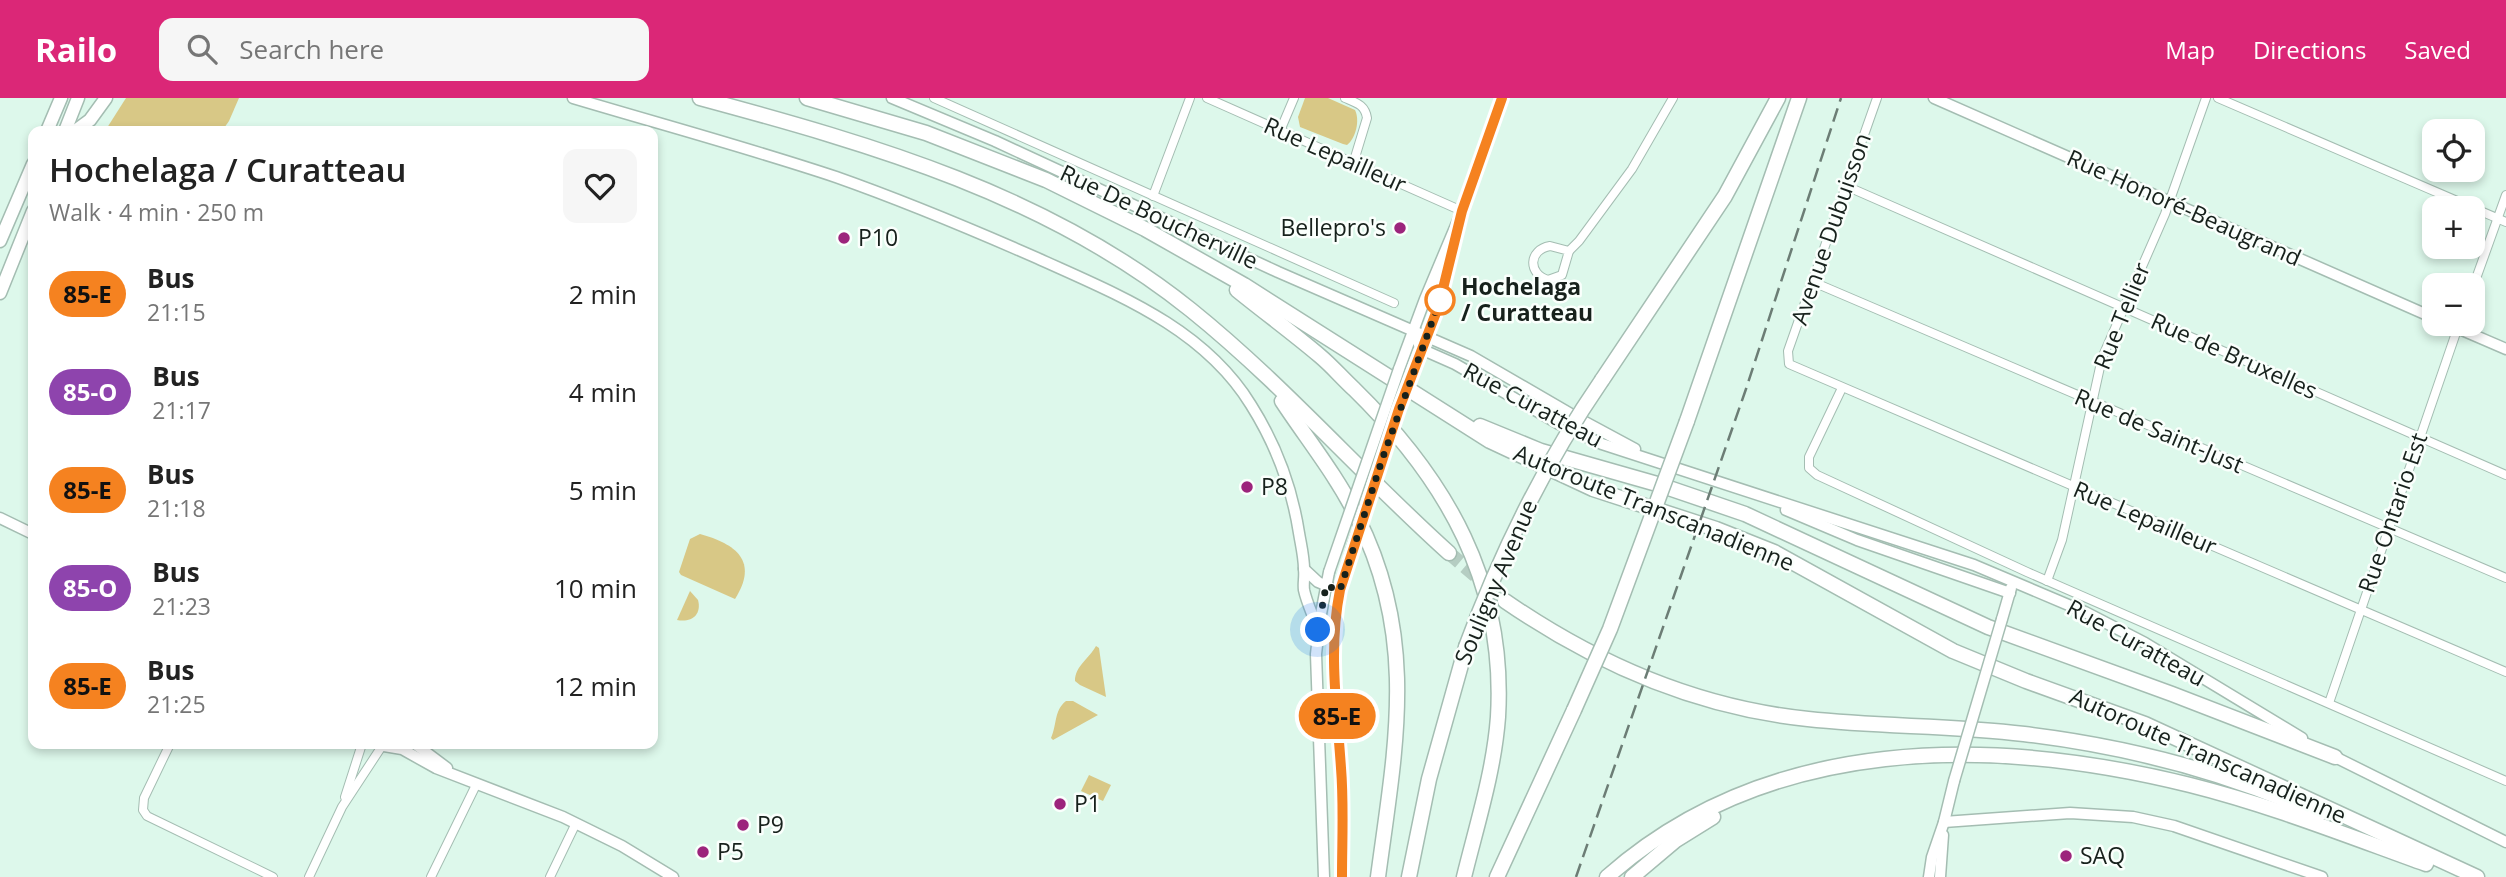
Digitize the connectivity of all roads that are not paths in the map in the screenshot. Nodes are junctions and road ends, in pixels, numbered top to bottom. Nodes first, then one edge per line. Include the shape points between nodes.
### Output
1 (61, 98) edge
2 (78, 98) edge
3 (106, 98) edge
4 (573, 98) edge
5 (700, 98) edge
6 (807, 98) edge
7 (892, 98) edge
8 (1191, 98) edge
9 (1208, 98) edge
10 (1294, 98) edge
11 (1345, 98) edge
12 (1502, 98) edge
13 (1673, 98) edge
14 (1778, 98) edge
15 (1799, 98) edge
16 (1877, 98) edge
17 (1934, 98) edge
18 (2206, 98) edge
19 (2218, 98) edge
20 (938, 99) edge
21 (49, 126) edge
22 (67, 126) edge
23 (82, 126) edge
24 (1280, 131) junction
25 (1353, 164) junction
26 (28, 176) edge
27 (1846, 186) junction
28 (2506, 195) edge
29 (1153, 196) junction
30 (2170, 201) junction
31 (1462, 211) junction
32 (2502, 220) edge
33 (28, 223) edge
34 (0, 241) edge
35 (1569, 251) junction
36 (1202, 261) junction
37 (2479, 273) edge
38 (1812, 282) junction
39 (0, 293) edge
40 (1394, 303) dead end
41 (2123, 308) junction
42 (2422, 313) edge
43 (1413, 331) junction
44 (2452, 336) edge
45 (2478, 336) edge
46 (1426, 337) junction
47 (1421, 349) junction
48 (2506, 349) edge
49 (1787, 360) joint
50 (1382, 374) junction
51 (1272, 384) junction
52 (1842, 388) junction
53 (2093, 403) junction
54 (2420, 437) junction
55 (1665, 464) junction
56 (2506, 475) edge
57 (2074, 488) junction
58 (1745, 492) junction
59 (0, 518) edge
60 (2390, 528) junction
61 (28, 532) edge
62 (1448, 553) tunnel mouth
63 (1304, 569) junction
64 (2506, 578) edge
65 (2047, 581) junction
66 (2013, 582) junction
67 (1326, 586) junction
68 (1340, 590) junction
69 (2010, 593) junction
70 (1505, 601) tunnel mouth
71 (2360, 610) junction
72 (1318, 630) junction
73 (2506, 672) edge
74 (2329, 703) junction
75 (168, 749) edge
76 (360, 749) edge
77 (379, 749) edge
78 (402, 749) edge
79 (422, 749) edge
80 (1914, 755) junction
81 (2335, 757) junction
82 (461, 777) junction
83 (2506, 782) edge
84 (476, 785) junction
85 (342, 807) junction
86 (1944, 822) junction
87 (576, 823) junction
88 (2506, 842) edge
89 (2426, 864) junction
90 (670, 876) edge
91 (273, 877) edge
92 (309, 877) edge
93 (431, 877) edge
94 (550, 877) edge
95 (1324, 877) edge
96 (1342, 877) edge
97 (1378, 877) edge
98 (1409, 877) edge
99 (1464, 877) edge
100 (1497, 877) edge
101 (1607, 877) edge
102 (1632, 877) edge
103 (1929, 877) edge
104 (1940, 877) edge
105 (2322, 877) edge
106 (2453, 877) edge
107 (2477, 877) edge

1 - 21 main road
2 - 22 main road
3 - 23 main road
4 - 63 main road via 875,191 986,236 1161,318 1212,358 1254,409 1290,493
5 - 51 highway via 874,148 1033,210 1167,292
6 - 36 highway, Autoroute Transcanadienne via 889,121 1011,165
7 - 43 main road, Rue De Boucherville
8 - 29 street
9 - 24 street, Rue Lepailleur
10 - 24 street
11 - 25 street via 1362,105 1367,118
12 - 31 main road
13 - 35 street via 1632,169
14 - 98 highway, Souligny Avenue, bridge via 1717,210 1565,436 1503,555 1466,647 1429,779
15 - 100 highway, bridge via 1614,620
16 - 27 street, Avenue Dubuisson
17 - 30 main road, Rue Honoré-Beaugrand
18 - 30 street, Rue Tellier
19 - 32 street
20 - 29 street
24 - 25 street, Rue Lepailleur
25 - 31 street, Rue Lepailleur
26 - 34 main road
27 - 38 street, Avenue Dubuisson
27 - 41 street, Rue de Bruxelles
28 - 32 street
29 - 40 street
30 - 41 street, Rue Tellier
30 - 42 main road, Rue Honoré-Beaugrand
31 - 43 main road
31 - 46 main road via 1439,305
32 - 37 street
33 - 39 main road
35 - 35 street via 1544,247 1535,254 1534,271 1542,279 1558,278
36 - 50 highway, Autoroute Transcanadienne
36 - 99 highway via 1321,357 1383,419 1430,476 1459,524 1483,587 1495,643 1498,700 1494,746
38 - 49 street, Avenue Dubuisson
38 - 53 street, Rue de Saint-Just
41 - 53 street, Rue Tellier via 2102,358
41 - 54 street, Rue de Bruxelles
43 - 46 main road, Rue De Boucherville
43 - 47 main road
43 - 67 main road, bridge
44 - 54 street, Rue Ontario Est
45 - 48 main road
46 - 47 main road
46 - 55 main road, Rue Curatteau via 1471,356
47 - 55 main road, Rue Curatteau via 1581,435
47 - 68 main road, bridge
49 - 52 street, Rue Lepailleur via 1793,367
50 - 81 highway via 1513,440 1745,514 1988,626
50 - 107 highway, Autoroute Transcanadienne via 1490,441 1555,473 1774,552 1953,651 2145,724
51 - 62 highway
51 - 97 highway via 1356,514 1389,604 1398,706
52 - 57 street, Rue Lepailleur
52 - 65 street, Rue Curatteau via 1809,457 1809,468
53 - 57 street, Rue Tellier
53 - 60 street, Rue de Saint-Just
54 - 56 street, Rue de Bruxelles
54 - 60 street, Rue Ontario Est
55 - 58 main road, Rue Curatteau
57 - 65 street, Rue Tellier
57 - 71 street, Rue Lepailleur
58 - 66 main road, Rue Curatteau via 1974,565
58 - 69 main road, Rue Curatteau via 1857,540
59 - 61 main road
60 - 64 street, Rue de Saint-Just
60 - 71 street, Rue Ontario Est
63 - 67 main road
63 - 72 main road via 1304,592
65 - 74 street, Rue Curatteau
66 - 69 main road
66 - 81 main road, Rue Curatteau via 2134,637
67 - 68 main road
67 - 72 main road
68 - 96 main road via 1333,655 1342,783
69 - 86 main road, bridge
70 - 89 highway, Autoroute Transcanadienne via 1598,657 1698,696 1804,719 2022,734 2117,749 2252,787
71 - 73 street, Rue Lepailleur
71 - 74 street, Rue Ontario Est
72 - 95 main road
74 - 83 street, Rue Curatteau
75 - 91 street via 144,798 147,817
76 - 85 street
77 - 85 street
78 - 82 main road
79 - 82 main road
80 - 89 highway via 2041,757 2151,776 2245,800
80 - 101 highway via 1841,764 1752,790 1681,824
80 - 102 highway via 1858,764 1773,788 1689,832
81 - 88 main road, Rue Curatteau
82 - 84 main road
84 - 87 main road
84 - 93 street
85 - 92 street
86 - 103 main road
86 - 104 main road
86 - 105 main road via 2070,813 2133,817
87 - 90 main road
87 - 94 street
89 - 106 highway, Autoroute Transcanadienne

